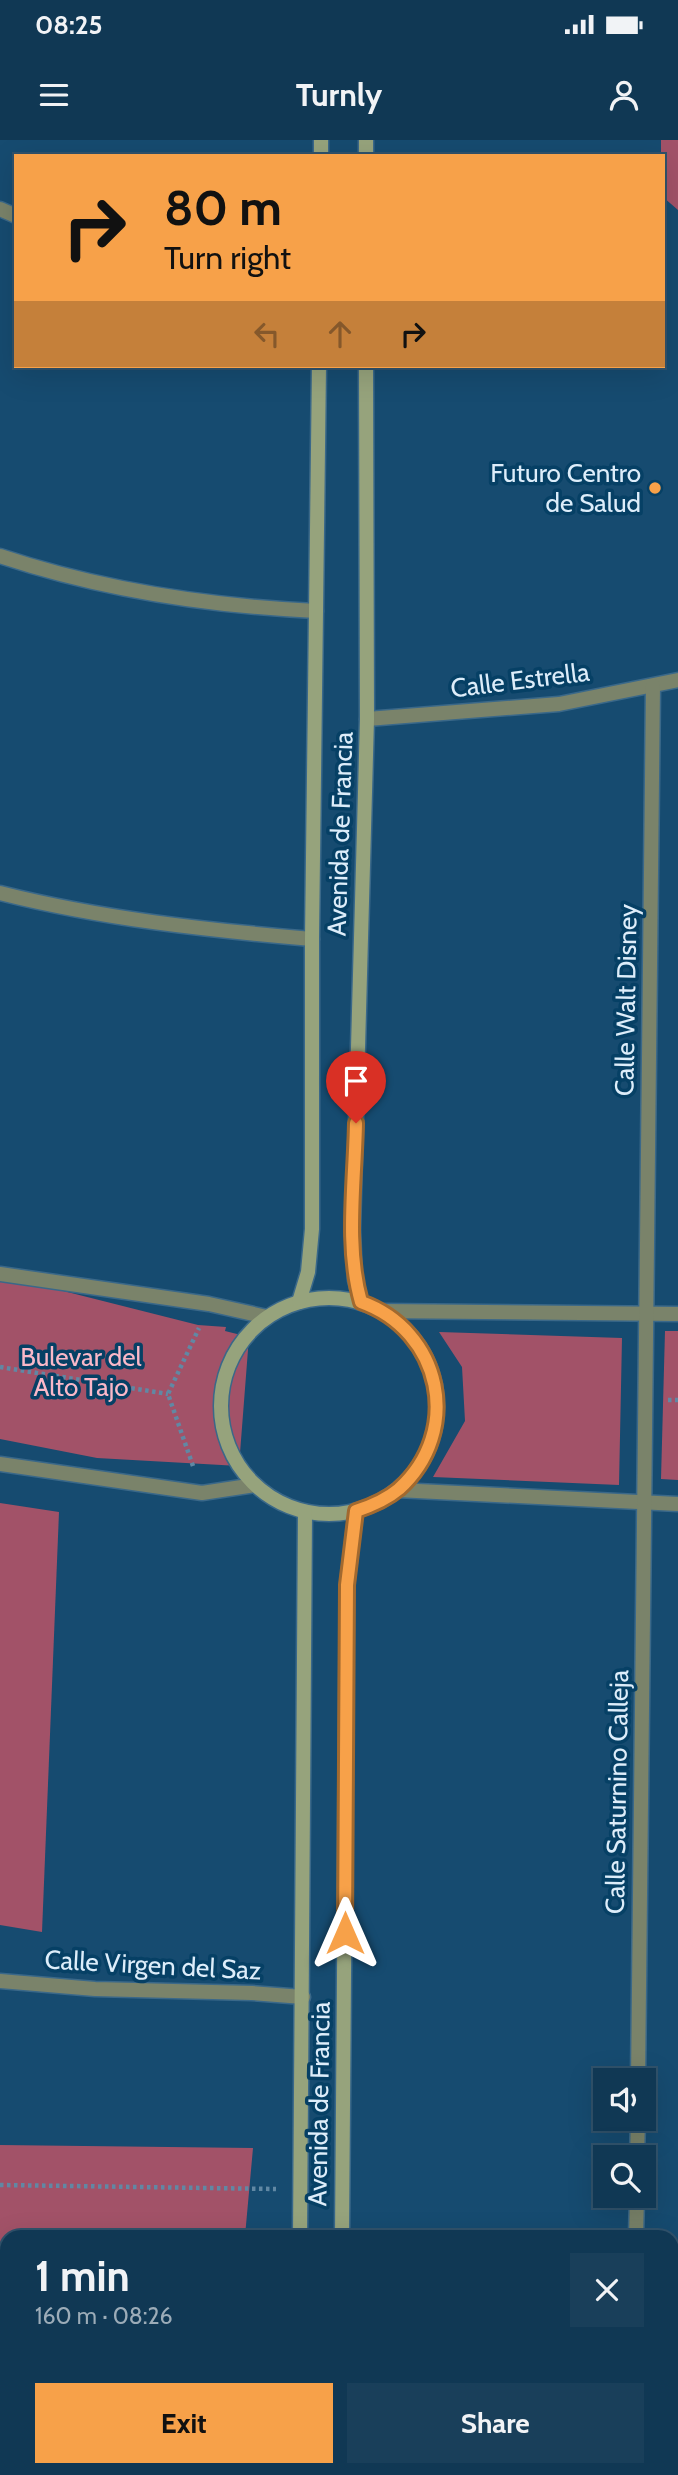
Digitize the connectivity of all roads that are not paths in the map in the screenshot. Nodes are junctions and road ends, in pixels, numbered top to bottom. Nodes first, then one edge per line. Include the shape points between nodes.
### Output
1 (319, 368) edge
2 (366, 368) edge
3 (0, 556) edge
4 (316, 611) junction
5 (678, 680) edge
6 (653, 686) junction
7 (367, 719) junction
8 (0, 893) edge
9 (312, 939) junction
10 (0, 1274) edge
11 (299, 1302) junction
12 (361, 1302) junction
13 (382, 1311) junction
14 (648, 1314) junction
15 (678, 1314) edge
16 (267, 1317) junction
17 (0, 1464) edge
18 (254, 1485) junction
19 (397, 1490) junction
20 (645, 1504) junction
21 (678, 1504) edge
22 (356, 1511) junction
23 (305, 1512) junction
24 (0, 1981) edge
25 (303, 1997) junction
26 (638, 2068) edge
27 (637, 2208) edge
28 (300, 2230) edge
29 (342, 2230) edge
30 (636, 2230) edge

1 - 4 main road, Avenida de Francia
2 - 7 main road, Avenida de Francia
3 - 4 street via 136,591 242,607
4 - 9 main road, Avenida de Francia
5 - 6 street, Calle Estrella
6 - 7 street, Calle Estrella via 559,704
6 - 14 street, Calle Walt Disney
7 - 12 main road, Avenida de Francia via 353,1230 355,1280
8 - 9 street via 155,924
9 - 11 main road, Avenida de Francia via 312,1229 308,1272
10 - 16 street via 209,1304
11 - 12 main road via 341,1298
11 - 16 main road
12 - 13 main road
13 - 14 street
13 - 19 main road via 417,1342 435,1385 438,1408 426,1453
14 - 15 street
14 - 20 street, Calle Walt Disney
16 - 18 main road via 232,1358 220,1412 226,1439
17 - 18 street via 202,1493
18 - 23 main road via 278,1502
19 - 20 street
19 - 22 main road
20 - 21 street
20 - 26 street, Calle Saturnino Calleja
22 - 23 main road via 331,1515
22 - 29 main road, Avenida de Francia via 347,1585
23 - 25 main road, Avenida de Francia
24 - 25 street, Calle Virgen del Saz
25 - 28 main road, Avenida de Francia
27 - 30 street

